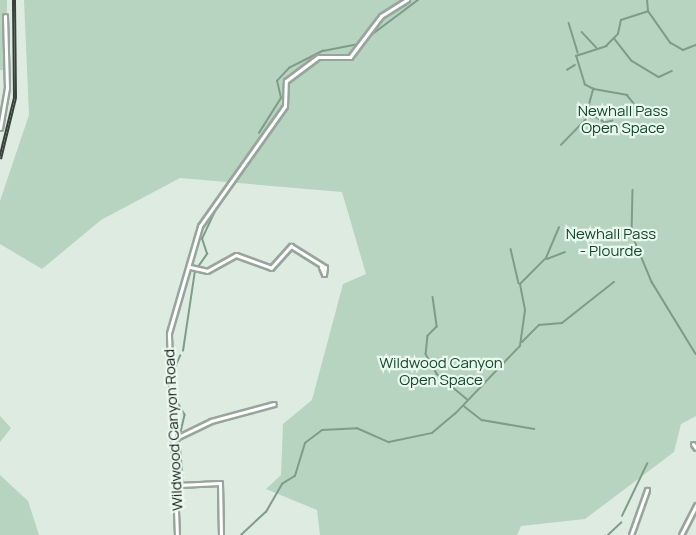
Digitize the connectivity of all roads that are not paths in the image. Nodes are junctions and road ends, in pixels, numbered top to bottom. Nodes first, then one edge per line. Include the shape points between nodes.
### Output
1 (407, 0) edge
2 (5, 16) dead end
3 (0, 128) edge
4 (190, 267) junction
5 (321, 267) dead end
6 (274, 404) dead end
7 (173, 439) junction
8 (178, 485) junction
9 (647, 490) dead end
10 (696, 505) edge
11 (177, 535) edge
12 (221, 535) edge
13 (631, 535) edge
14 (681, 535) edge

1 - 4 street, Wildwood Canyon Road via 381,16 350,57 318,57 286,81 285,106 214,200 200,226
2 - 3 street via 7,88
4 - 5 street via 207,271 236,255 271,268 291,246
4 - 7 street, Wildwood Canyon Road via 170,316
6 - 7 street via 212,421
7 - 8 street, Wildwood Canyon Road
8 - 11 street, Wildwood Canyon Road
8 - 12 street via 218,481
9 - 13 street
10 - 14 street

